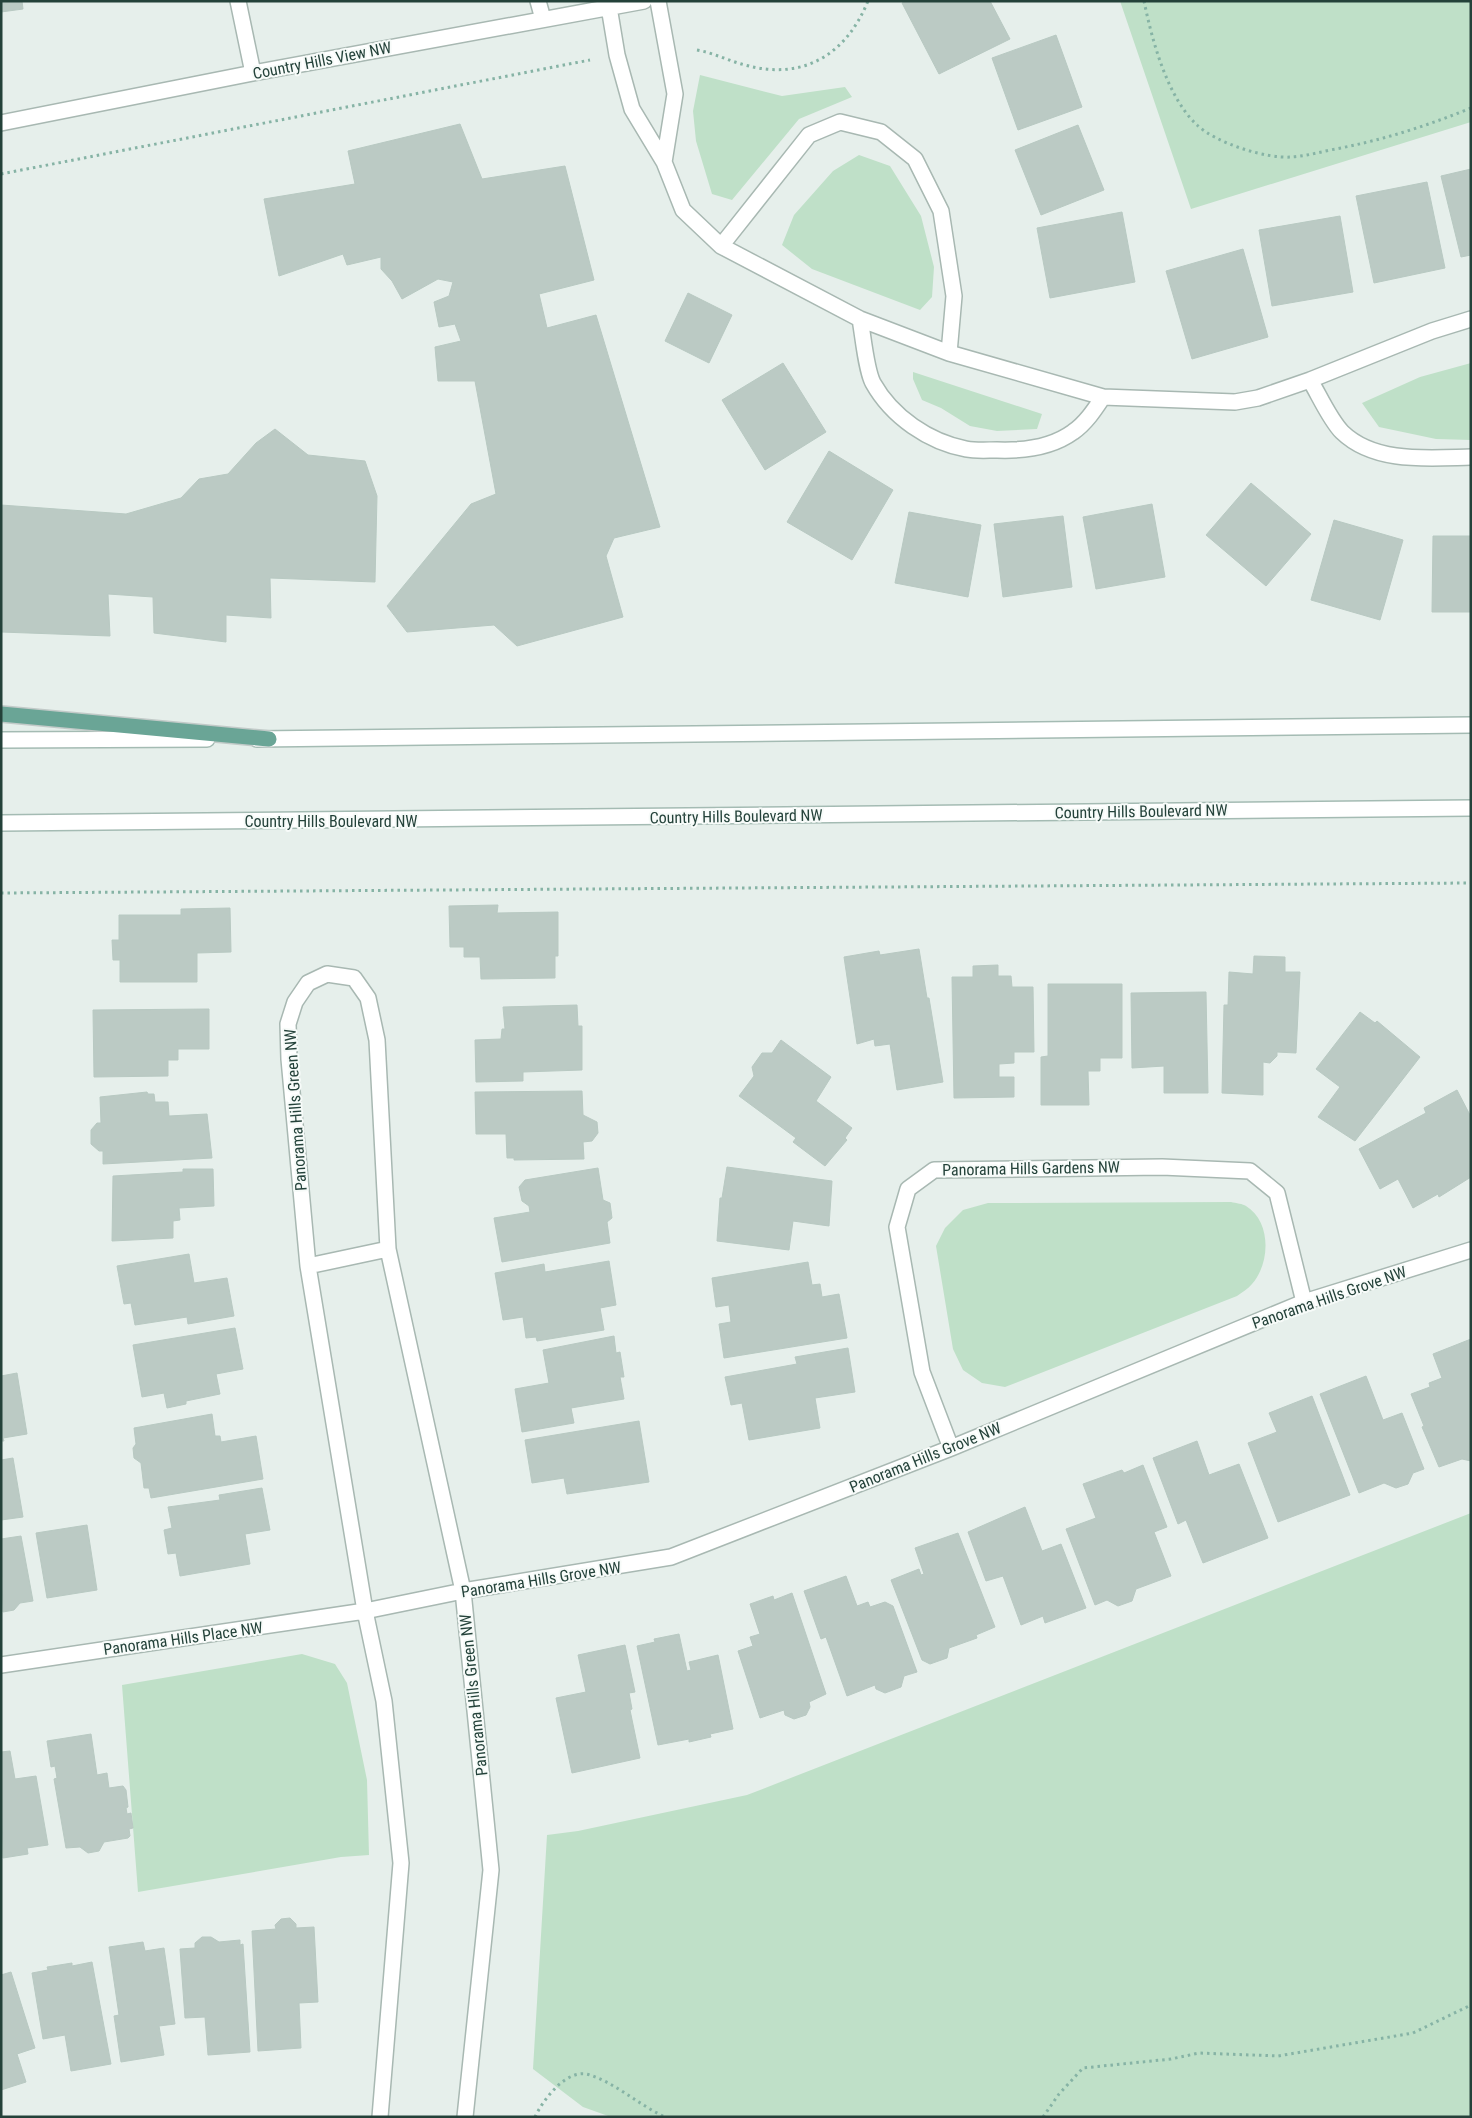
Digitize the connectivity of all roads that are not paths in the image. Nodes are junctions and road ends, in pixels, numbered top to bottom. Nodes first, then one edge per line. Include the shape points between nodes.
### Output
1 (238, 1) edge
2 (538, 1) edge
3 (644, 1) edge
4 (658, 1) edge
5 (609, 7) junction
6 (543, 19) junction
7 (253, 73) junction
8 (1, 123) edge
9 (664, 162) junction
10 (721, 246) junction
11 (860, 319) junction
12 (1471, 319) edge
13 (949, 353) junction
14 (1310, 380) junction
15 (1103, 397) junction
16 (1471, 457) edge
17 (1, 714) edge
18 (1471, 725) edge
19 (269, 738) junction
20 (1, 740) edge
21 (1471, 808) edge
22 (1, 823) edge
23 (388, 1249) junction
24 (1471, 1250) edge
25 (308, 1266) junction
26 (1304, 1302) junction
27 (951, 1448) junction
28 (463, 1591) junction
29 (365, 1611) junction
30 (1, 1665) edge
31 (380, 2117) edge
32 (465, 2117) edge

1 - 7 street
2 - 6 street
3 - 5 street, Country Hills View NW
4 - 9 street via 675,94
5 - 6 street, Country Hills View NW
5 - 9 street via 617,55 632,110
6 - 7 street, Country Hills View NW
7 - 8 street, Country Hills View NW
9 - 10 street via 683,210
10 - 11 street
10 - 13 street via 809,135 840,122 881,132 915,159 940,211 954,296
11 - 13 street
11 - 15 street via 872,381 889,406 935,440 967,450 1024,451 1074,431
12 - 14 street via 1432,331
13 - 15 street
14 - 15 street via 1258,398 1235,402
14 - 16 street via 1342,432 1364,448 1407,458
17 - 19 main road
18 - 19 street
19 - 20 street
21 - 22 street, Country Hills Boulevard NW
23 - 25 street
23 - 25 street, Panorama Hills Green NW via 377,1040 368,998 354,978 327,974 308,983 288,1024
23 - 28 street, Panorama Hills Green NW
24 - 26 street, Panorama Hills Grove NW
25 - 29 street, Panorama Hills Green NW
26 - 27 street, Panorama Hills Grove NW
26 - 27 street, Panorama Hills Gardens NW via 1278,1193 1250,1171 1162,1167 934,1170 908,1189 897,1227 922,1372
27 - 28 street, Panorama Hills Grove NW via 671,1557
28 - 29 street, Panorama Hills Grove NW
28 - 32 street, Panorama Hills Green NW via 491,1870
29 - 30 street, Panorama Hills Place NW
29 - 31 street, Panorama Hills Green NW via 384,1702 401,1864

